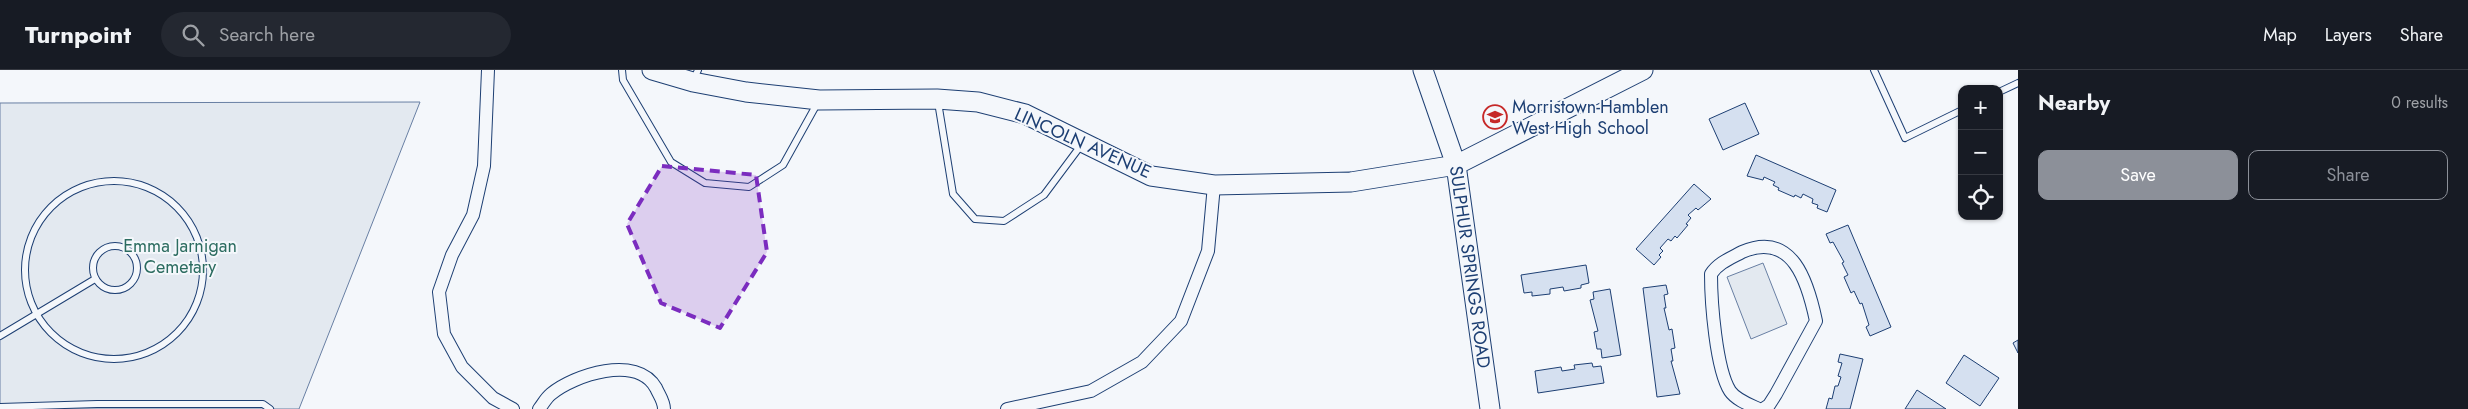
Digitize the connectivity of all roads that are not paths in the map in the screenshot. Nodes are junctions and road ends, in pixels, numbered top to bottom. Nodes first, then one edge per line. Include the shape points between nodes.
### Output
1 (488, 70) edge
2 (622, 70) edge
3 (652, 70) edge
4 (1423, 70) edge
5 (1643, 70) edge
6 (1874, 70) edge
7 (696, 76) edge
8 (2018, 83) edge
9 (2003, 90) edge
10 (937, 99) junction
11 (819, 100) junction
12 (1958, 112) edge
13 (1082, 143) junction
14 (1456, 165) junction
15 (1214, 185) junction
16 (95, 279) junction
17 (36, 314) junction
18 (0, 336) edge
19 (97, 406) edge
20 (0, 407) edge
21 (270, 409) edge
22 (514, 409) edge
23 (539, 409) edge
24 (664, 409) edge
25 (1007, 409) edge
26 (1490, 409) edge
27 (1759, 409) edge
28 (1763, 409) edge

1 - 22 street via 484,166 474,215 452,255 439,292 444,334 462,367 493,398
2 - 11 lane via 623,80 671,162 705,183 749,186 783,165
3 - 7 street, LINCOLN AVENUE
4 - 14 street, SULPHUR SPRINGS ROAD
5 - 14 street, LINCOLN AVENUE
6 - 12 lane via 1905,138
7 - 11 street, LINCOLN AVENUE via 746,92
8 - 9 lane
10 - 11 street, LINCOLN AVENUE
10 - 13 street, LINCOLN AVENUE via 978,102 1025,114
10 - 13 lane via 953,194 975,219 1004,222 1044,195
13 - 15 street, LINCOLN AVENUE via 1151,176
14 - 15 street, LINCOLN AVENUE via 1351,182
14 - 26 street, SULPHUR SPRINGS ROAD
15 - 25 street via 1208,251 1181,321 1142,362 1091,391
16 - 16 lane via 93,261 102,250 116,246 135,257 135,280 123,289 108,290
16 - 17 lane
17 - 17 lane via 29,299 24,271 28,242 41,217 61,197 87,184 115,180 145,186 172,201 192,225 203,254 203,284 193,313 173,337 147,353 117,360 88,356 63,344
17 - 18 lane
19 - 20 lane
19 - 21 lane via 263,404
23 - 24 street via 551,394 586,375 612,369 639,374 652,381
27 - 28 street via 1731,393 1724,376 1711,274 1714,268 1731,258 1764,246 1776,248 1791,259 1809,291 1816,321 1776,394

